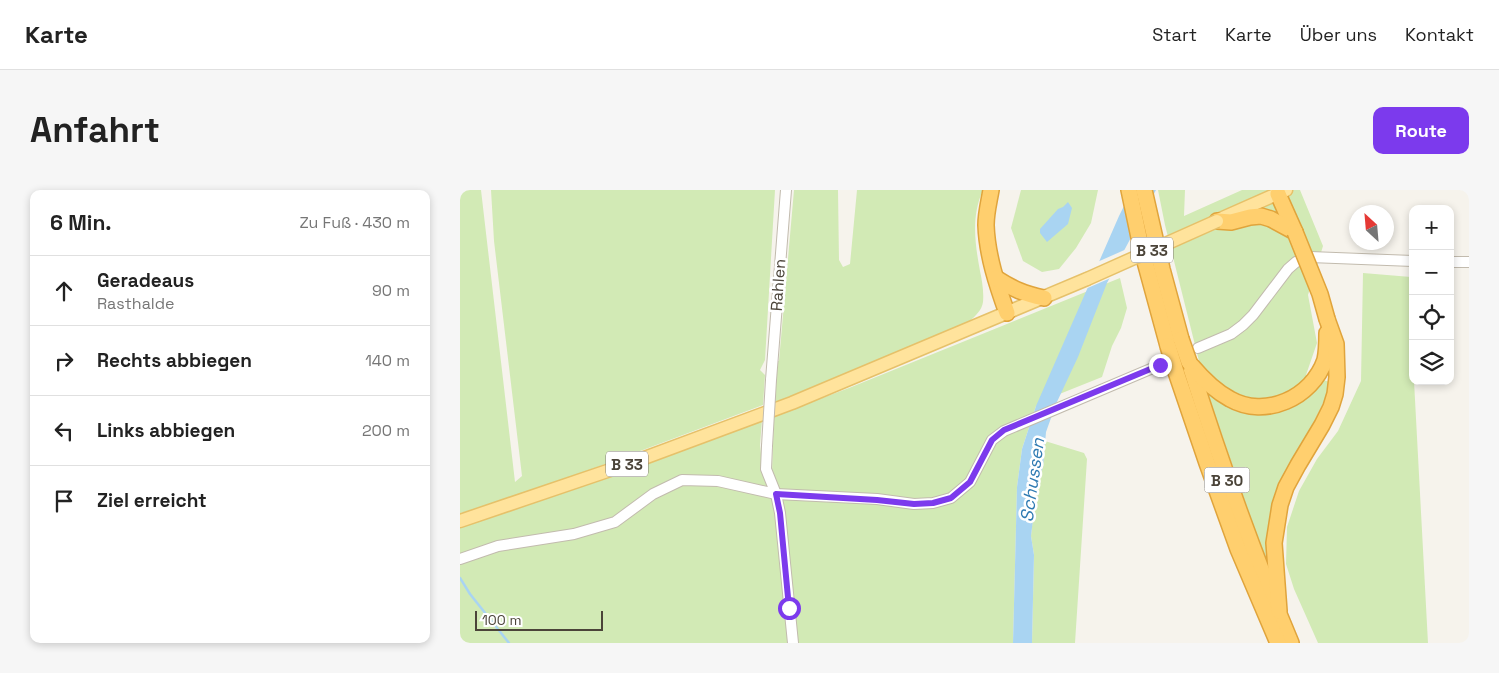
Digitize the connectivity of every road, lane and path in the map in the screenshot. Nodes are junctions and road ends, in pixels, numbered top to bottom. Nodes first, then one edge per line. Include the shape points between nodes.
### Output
1 (786, 190) edge
2 (997, 190) edge
3 (1117, 190) edge
4 (1129, 190) edge
5 (1144, 190) edge
6 (1282, 192) edge
7 (990, 197) edge
8 (1134, 215) junction
9 (1217, 221) junction
10 (1295, 232) junction
11 (1409, 261) edge
12 (1454, 262) edge
13 (1469, 262) edge
14 (996, 278) junction
15 (1044, 298) junction
16 (1007, 313) junction
17 (1327, 319) junction
18 (1175, 343) junction
19 (1198, 348) dead end
20 (1188, 362) junction
21 (1160, 365) dead end
22 (776, 494) junction
23 (460, 521) edge
24 (460, 559) edge
25 (1270, 596) junction
26 (1272, 614) junction
27 (793, 643) edge
28 (1278, 643) edge
29 (1292, 643) edge

1 - 22 street, Rahlen, bridge via 766,446 766,469
2 - 7 highway
3 - 8 highway
4 - 8 highway, B 30
5 - 18 highway, B 30
6 - 9 main road, B 33
6 - 10 highway
7 - 14 highway via 987,239
8 - 18 highway, B 30
9 - 10 highway via 1231,222 1261,216
9 - 15 main road, B 33, bridge
10 - 17 highway, bridge
11 - 19 street via 1310,257 1296,262 1243,325 1231,334
12 - 13 street
14 - 15 highway via 1025,294
14 - 16 highway
15 - 16 main road, B 33
16 - 23 main road, B 33 via 792,403 628,464
17 - 20 highway via 1325,360 1304,391 1286,402 1269,407 1231,400 1214,389
17 - 25 highway via 1336,344 1337,377 1331,407 1286,487 1280,504
18 - 20 highway, B 30, bridge
18 - 25 highway, B 30, bridge via 1176,372 1238,549
20 - 25 highway, B 30
21 - 22 street via 1011,427 992,440 970,482 951,498 914,504
22 - 24 street via 718,481 682,480 653,494 615,522 574,534 498,546
22 - 27 street, Rahlen
25 - 26 highway
26 - 28 highway
26 - 29 highway

